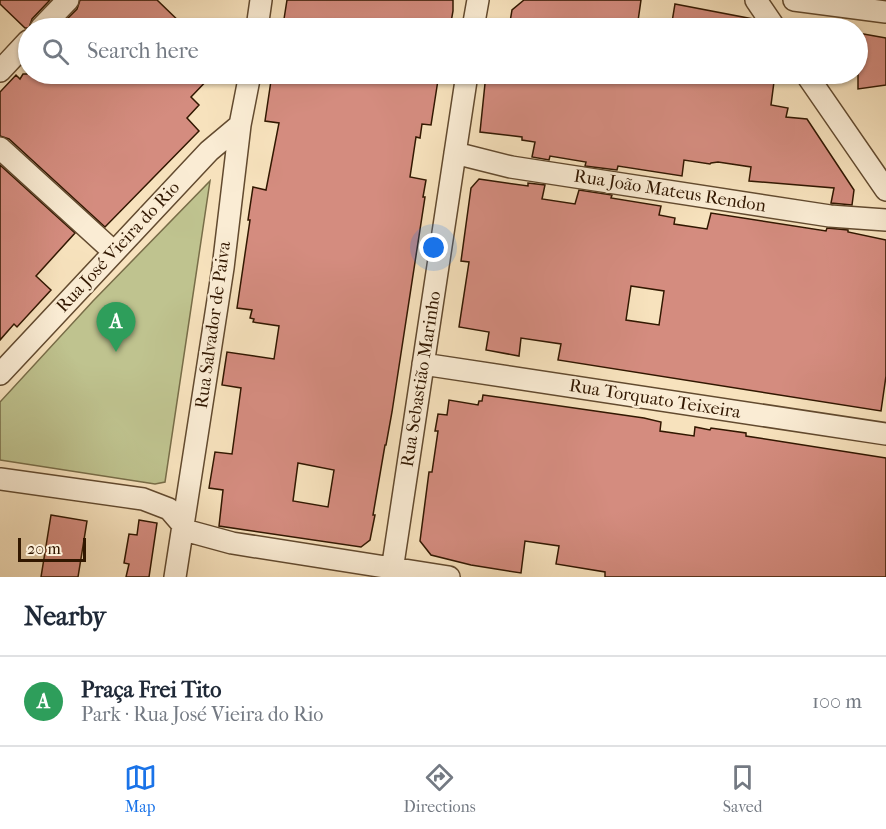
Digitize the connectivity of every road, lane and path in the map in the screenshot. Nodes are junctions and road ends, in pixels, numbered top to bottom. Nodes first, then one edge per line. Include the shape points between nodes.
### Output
1 (68, 0) edge
2 (261, 0) edge
3 (478, 0) edge
4 (756, 0) edge
5 (794, 0) edge
6 (886, 12) edge
7 (51, 18) edge
8 (258, 18) edge
9 (475, 18) edge
10 (768, 18) edge
11 (18, 52) edge
12 (0, 71) edge
13 (248, 84) edge
14 (465, 84) edge
15 (813, 84) edge
16 (240, 125) junction
17 (0, 148) edge
18 (455, 153) junction
19 (886, 190) edge
20 (886, 220) edge
21 (114, 252) junction
22 (423, 364) junction
23 (0, 374) edge
24 (886, 434) edge
25 (0, 479) edge
26 (184, 525) junction
27 (392, 573) edge
28 (175, 577) edge
29 (449, 577) edge

1 - 7 street
2 - 8 street
3 - 9 street
4 - 10 street
5 - 6 street
11 - 12 street
13 - 16 street, Rua Salvador de Paiva
14 - 18 street, Rua Sebastião Marinho
15 - 19 street
16 - 21 street, Rua José Vieira do Rio via 209,151
16 - 26 street, Rua Salvador de Paiva
17 - 21 street
18 - 20 street, Rua João Mateus Rendon via 511,167 830,216
18 - 22 street, Rua Sebastião Marinho
21 - 23 street, Rua José Vieira do Rio
22 - 24 street, Rua Torquato Teixeira
22 - 27 street, Rua Sebastião Marinho
25 - 26 street via 142,499 170,509
26 - 27 street via 188,531 232,543
26 - 28 street, Rua Salvador de Paiva
27 - 29 street

